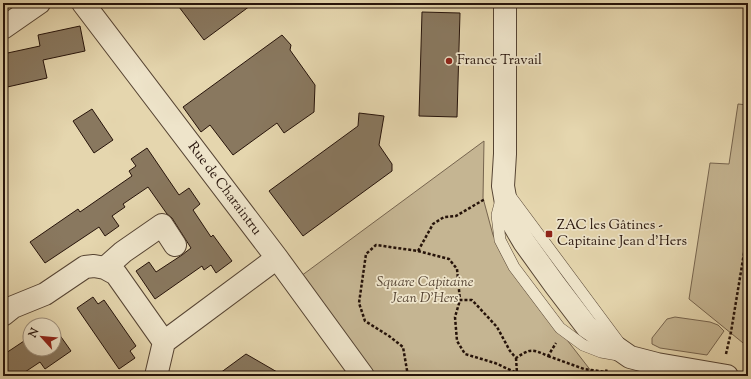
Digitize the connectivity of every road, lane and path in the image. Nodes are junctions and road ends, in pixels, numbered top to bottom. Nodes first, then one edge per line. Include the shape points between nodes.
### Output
1 (39, 3) edge
2 (83, 3) edge
3 (505, 3) edge
4 (3, 28) edge
5 (503, 186) junction
6 (748, 229) edge
7 (175, 245) dead end
8 (418, 251) junction
9 (277, 258) junction
10 (105, 268) junction
11 (460, 300) junction
12 (3, 315) edge
13 (564, 332) junction
14 (164, 342) junction
15 (621, 355) junction
16 (548, 356) junction
17 (516, 358) junction
18 (517, 375) edge
19 (156, 376) edge
20 (363, 376) edge
21 (408, 376) edge
22 (724, 376) edge

1 - 4 street
2 - 9 street, Rue de Charaintru
3 - 5 street
5 - 8 path via 462,213 444,217 433,224
5 - 13 lane via 498,215 500,240 514,267
5 - 15 street via 507,209 524,242 587,327
6 - 22 path
7 - 10 street via 162,225
8 - 11 path via 450,258 456,269
8 - 21 path via 376,245 366,254 359,303 365,321 403,347
9 - 14 street
9 - 20 street, Rue de Charaintru
10 - 12 street via 85,267 45,294 13,307
10 - 14 street via 116,274
11 - 17 path via 472,300 497,327
11 - 18 path via 455,317 457,341 465,354 495,363
13 - 15 lane via 583,345 601,352
13 - 16 path
14 - 19 street
15 - 16 path via 606,372 584,369
15 - 22 street
16 - 17 path via 534,350 526,351
17 - 18 path

